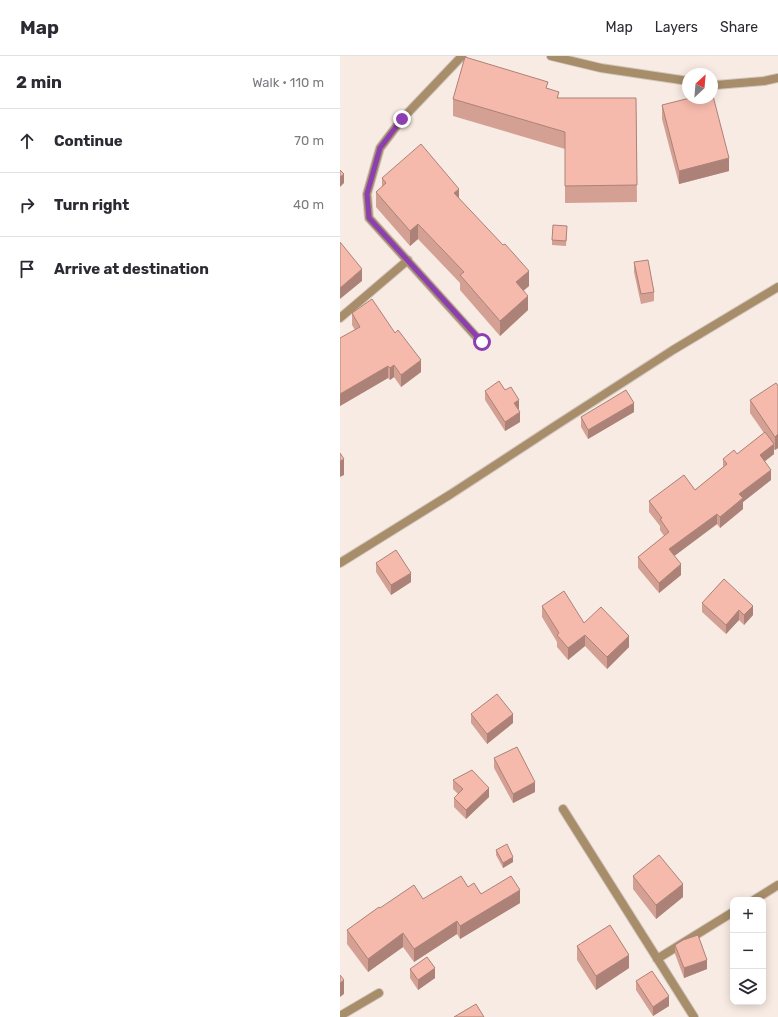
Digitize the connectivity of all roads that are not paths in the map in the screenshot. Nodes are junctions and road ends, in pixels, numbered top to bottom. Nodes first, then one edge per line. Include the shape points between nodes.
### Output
1 (462, 56) edge
2 (551, 56) edge
3 (778, 78) edge
4 (682, 80) edge
5 (718, 85) edge
6 (408, 260) junction
7 (778, 287) edge
8 (340, 318) edge
9 (482, 342) dead end
10 (340, 563) edge
11 (563, 809) dead end
12 (778, 885) edge
13 (759, 897) edge
14 (730, 914) edge
15 (657, 958) junction
16 (379, 993) dead end
17 (340, 1016) edge
18 (694, 1017) edge

1 - 6 street via 402,119 380,148 367,194 369,218
2 - 4 street via 601,68
3 - 5 street
6 - 8 street
6 - 9 street
7 - 10 street via 672,350
11 - 15 street
12 - 13 street
14 - 15 street
15 - 18 street
16 - 17 street

